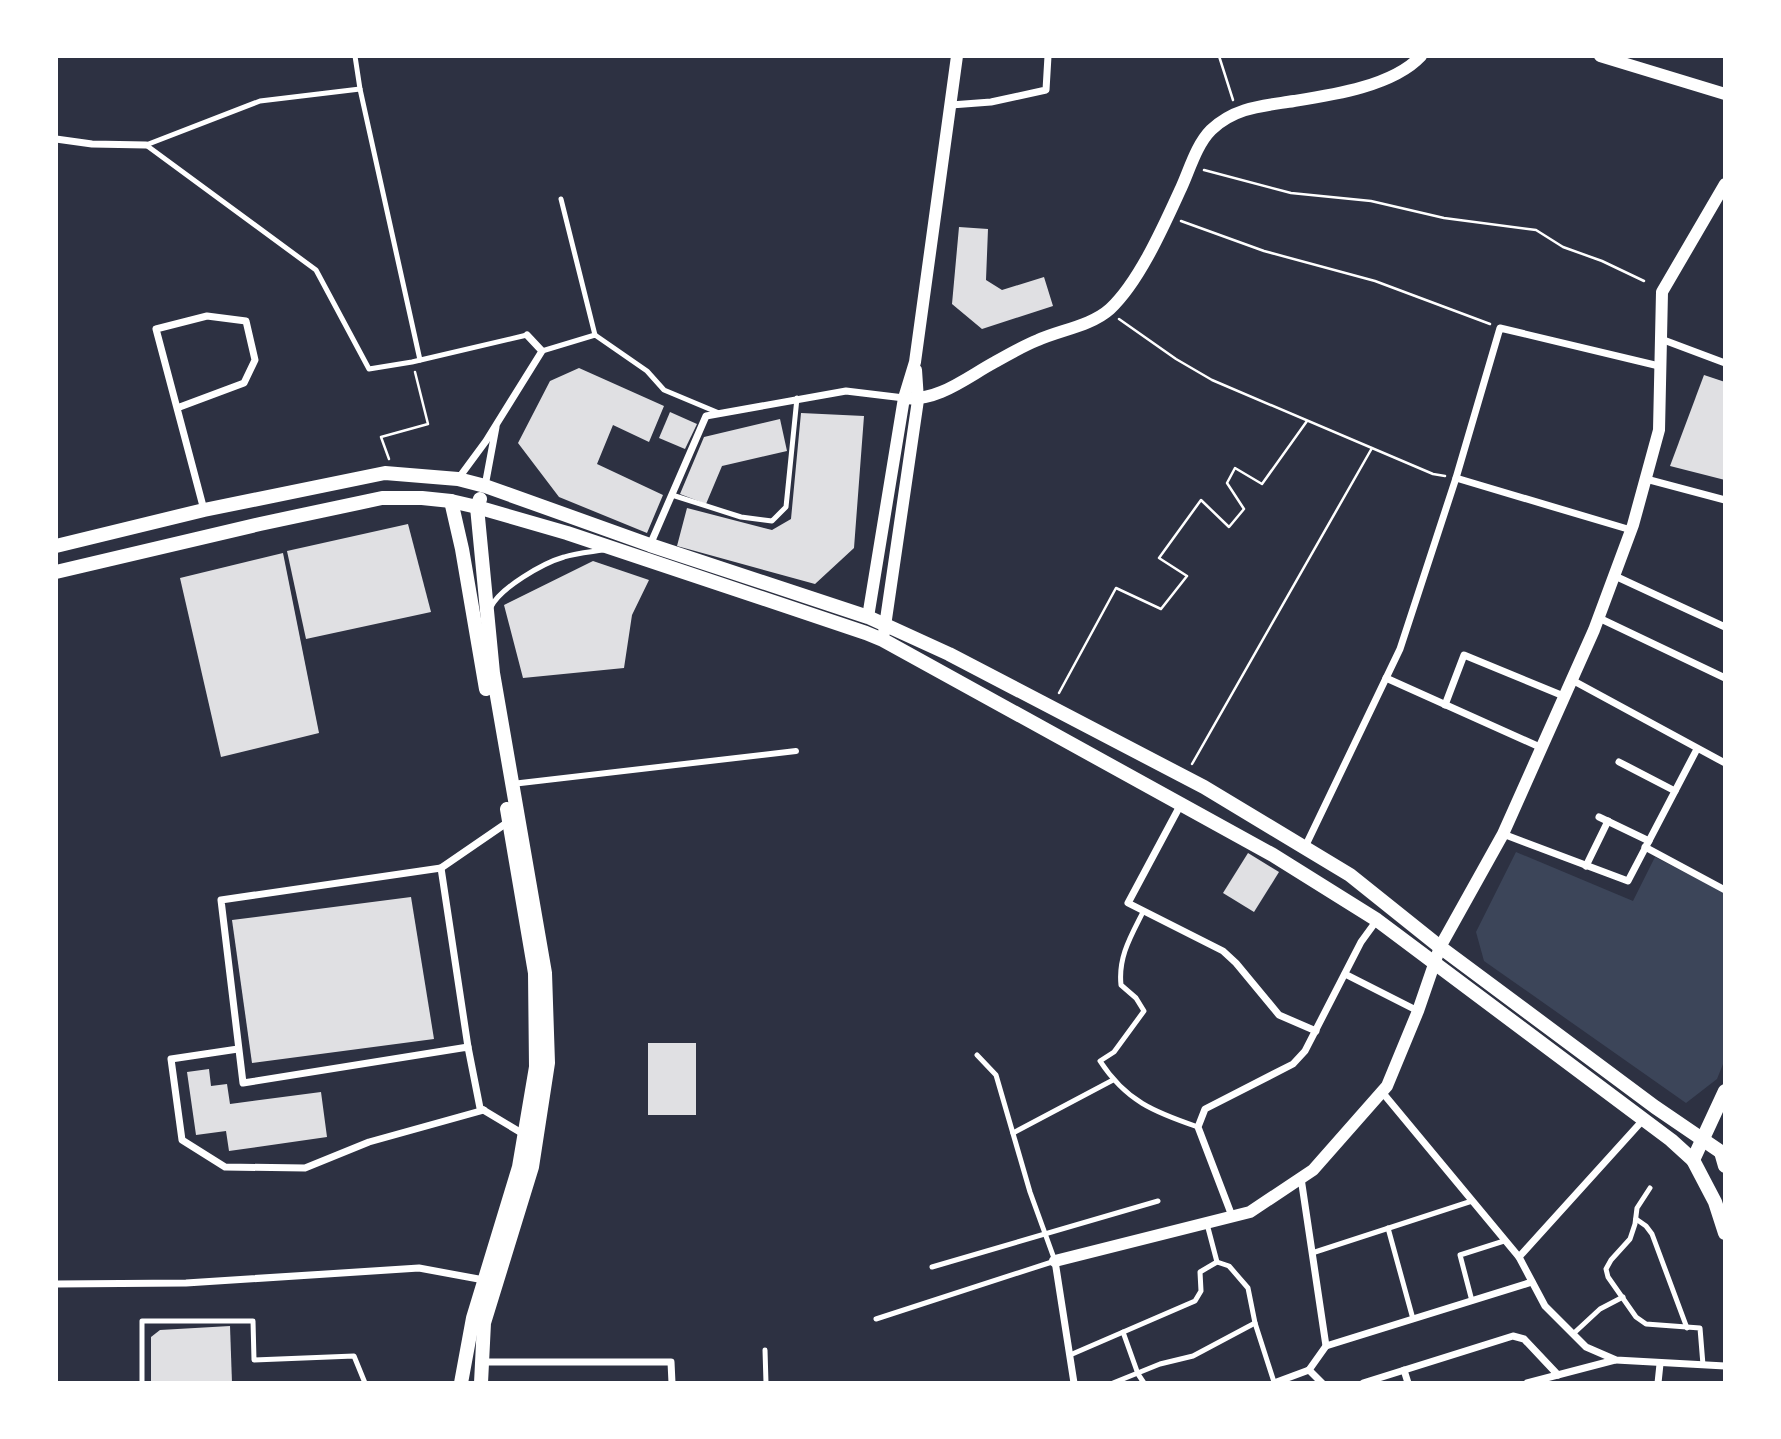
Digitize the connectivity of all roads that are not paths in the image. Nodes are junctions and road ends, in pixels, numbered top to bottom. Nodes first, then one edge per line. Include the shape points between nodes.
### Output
1 (355, 56) edge
2 (957, 56) edge
3 (1048, 56) edge
4 (1421, 56) edge
5 (1600, 56) edge
6 (360, 89) junction
7 (1725, 94) edge
8 (951, 105) junction
9 (56, 139) edge
10 (146, 145) junction
11 (1725, 184) edge
12 (561, 199) dead end
13 (527, 335) joint
14 (595, 335) junction
15 (1660, 339) junction
16 (542, 351) junction
17 (419, 360) junction
18 (915, 362) junction
19 (1725, 363) edge
20 (1659, 366) junction
21 (797, 398) junction
22 (904, 398) junction
23 (918, 400) junction
24 (177, 408) junction
25 (720, 413) junction
26 (496, 423) junction
27 (1455, 478) junction
28 (458, 479) junction
29 (1646, 479) junction
30 (485, 486) junction
31 (672, 495) junction
32 (1725, 500) edge
33 (451, 501) junction
34 (477, 507) junction
35 (204, 510) junction
36 (1631, 530) junction
37 (650, 545) junction
38 (56, 546) edge
39 (612, 548) junction
40 (56, 572) edge
41 (1615, 576) junction
42 (487, 616) junction
43 (869, 617) junction
44 (1599, 618) junction
45 (1725, 627) edge
46 (884, 632) junction
47 (866, 633) junction
48 (1386, 678) junction
49 (1725, 678) edge
50 (1572, 680) junction
51 (1566, 697) junction
52 (1445, 705) junction
53 (1542, 748) junction
54 (1697, 749) junction
55 (796, 751) dead end
56 (1619, 762) dead end
57 (1725, 762) edge
58 (512, 784) junction
59 (1675, 791) junction
60 (1181, 804) junction
61 (1599, 817) dead end
62 (509, 821) junction
63 (1608, 821) junction
64 (1503, 834) junction
65 (1647, 844) junction
66 (1305, 847) junction
67 (1586, 866) junction
68 (441, 868) junction
69 (1725, 890) edge
70 (1143, 912) junction
71 (1377, 920) junction
72 (1440, 947) junction
73 (1434, 964) junction
74 (1345, 974) junction
75 (1418, 1011) junction
76 (1316, 1031) junction
77 (468, 1047) junction
78 (239, 1049) junction
79 (977, 1055) dead end
80 (1113, 1080) junction
81 (1725, 1091) edge
82 (1382, 1092) junction
83 (484, 1110) junction
84 (1643, 1120) junction
85 (1198, 1128) junction
86 (1013, 1133) junction
87 (524, 1135) junction
88 (1702, 1140) junction
89 (1724, 1152) edge
90 (1693, 1160) junction
91 (1301, 1178) junction
92 (1650, 1188) dead end
93 (1158, 1201) dead end
94 (1472, 1201) junction
95 (1233, 1216) junction
96 (1635, 1218) junction
97 (1207, 1223) junction
98 (1388, 1228) junction
99 (1045, 1233) junction
100 (1725, 1233) edge
101 (1504, 1241) junction
102 (1312, 1253) junction
103 (1519, 1258) junction
104 (1055, 1261) junction
105 (1217, 1262) junction
106 (932, 1267) dead end
107 (484, 1280) junction
108 (1532, 1282) junction
109 (56, 1284) edge
110 (1623, 1297) junction
111 (1472, 1301) junction
112 (876, 1319) dead end
113 (1413, 1319) junction
114 (1255, 1323) junction
115 (1687, 1328) junction
116 (1124, 1332) junction
117 (1573, 1334) junction
118 (1326, 1346) junction
119 (765, 1350) dead end
120 (1070, 1355) junction
121 (1616, 1360) junction
122 (482, 1362) junction
123 (1660, 1364) junction
124 (1703, 1365) junction
125 (1725, 1366) edge
126 (1310, 1370) junction
127 (1404, 1370) junction
128 (1138, 1374) junction
129 (1555, 1378) edge
130 (1274, 1382) edge
131 (142, 1383) edge
132 (365, 1383) edge
133 (461, 1383) edge
134 (481, 1383) edge
135 (671, 1383) edge
136 (766, 1383) edge
137 (1074, 1383) edge
138 (1113, 1383) edge
139 (1144, 1383) edge
140 (1322, 1383) edge
141 (1363, 1383) edge
142 (1408, 1383) edge
143 (1527, 1383) edge
144 (1658, 1383) edge

1 - 6 lane
2 - 8 street
3 - 8 street via 1046,90
4 - 23 street via 1411,67 1359,89 1250,107 1228,116 1209,132 1126,292 1108,311
5 - 7 street
6 - 10 lane via 260,101
6 - 17 lane
8 - 18 street
9 - 10 street via 92,145
10 - 17 lane via 316,271 369,369
11 - 15 street via 1662,292
12 - 14 lane
13 - 16 street
13 - 17 lane
14 - 16 lane
14 - 25 lane via 647,371 664,390
15 - 19 street
15 - 20 street
16 - 26 street
18 - 22 street
18 - 23 street
20 - 27 street via 1500,328
20 - 29 street via 1659,430
21 - 22 street via 846,391
21 - 25 street
21 - 31 lane via 786,507 772,521 741,517
22 - 23 street
22 - 43 street
23 - 46 street
24 - 24 street via 156,329 207,316 246,321 255,360 244,383
24 - 35 street
25 - 31 street via 706,416
26 - 28 street
26 - 30 street
27 - 36 street
27 - 48 street via 1400,649
28 - 30 main road
28 - 33 main road
28 - 35 main road via 385,473
29 - 32 street
29 - 36 street
30 - 34 main road
30 - 37 main road
31 - 37 street
33 - 34 main road
33 - 40 main road via 382,498
33 - 62 main road
34 - 39 main road
34 - 42 main road
35 - 38 main road
36 - 41 street
37 - 43 main road
39 - 42 lane via 562,557 506,587
39 - 47 main road
41 - 44 street
41 - 45 street
42 - 58 main road
43 - 46 main road
43 - 47 main road
44 - 49 street
44 - 50 street
46 - 47 main road
46 - 60 main road
46 - 66 main road via 949,654 1185,777
48 - 52 street
48 - 66 street
50 - 51 street
50 - 54 street
51 - 52 street via 1464,655
51 - 53 street
52 - 53 street
53 - 64 street
54 - 57 street
54 - 59 street
55 - 58 street
56 - 59 street
58 - 122 main road via 545,972 548,1063 532,1167 484,1323
59 - 65 street
60 - 70 street via 1128,903
60 - 71 main road
61 - 63 street
62 - 68 street
62 - 87 main road via 535,973 536,1067
63 - 65 street
63 - 67 street
64 - 67 street
64 - 72 street
65 - 67 street via 1628,881
65 - 69 street
66 - 72 main road via 1350,875
68 - 77 street
68 - 78 street via 221,900
70 - 76 street via 1223,951 1279,1015
70 - 80 lane via 1122,954 1119,971 1121,985 1144,1011 1114,1052 1100,1060
71 - 73 main road
71 - 74 street
72 - 73 street
72 - 88 main road
73 - 75 street
73 - 84 main road
74 - 75 street
74 - 76 street
75 - 82 street
76 - 85 street via 1293,1064 1205,1109
77 - 78 street via 243,1083
77 - 83 street
78 - 83 street via 171,1059 181,1140 225,1167 305,1168 369,1142
79 - 86 lane via 996,1075
80 - 85 lane via 1153,1112
80 - 86 lane
81 - 88 main road
82 - 91 street
82 - 94 street
83 - 87 street
84 - 90 main road
84 - 103 street
85 - 95 street
86 - 99 lane
87 - 107 main road via 519,1167
88 - 89 main road
88 - 90 main road
89 - 90 main road
90 - 100 main road
91 - 95 street via 1250,1212
91 - 102 street
92 - 96 lane
93 - 99 lane
94 - 98 lane
94 - 101 street
95 - 97 street
96 - 110 lane via 1630,1239 1606,1269
96 - 115 lane via 1652,1234
97 - 104 street
97 - 105 lane
98 - 102 lane
98 - 113 lane
99 - 104 lane
99 - 106 lane
101 - 103 street
101 - 111 lane via 1460,1255
102 - 118 street
103 - 108 street
104 - 112 lane
104 - 120 street
105 - 114 lane via 1229,1266 1248,1288
105 - 116 lane via 1200,1272 1201,1292 1195,1301
107 - 109 street via 419,1268 186,1283
107 - 133 main road
108 - 111 street
108 - 117 street via 1545,1306
110 - 115 lane via 1646,1324
110 - 117 lane via 1590,1317
111 - 113 street
113 - 118 street
114 - 128 lane via 1193,1356
114 - 130 lane
115 - 124 lane via 1700,1328
116 - 120 lane
116 - 128 lane
117 - 121 street via 1586,1347
118 - 126 street
119 - 136 lane
120 - 137 street
121 - 123 street
121 - 129 street
122 - 134 main road
122 - 135 street via 671,1362
123 - 124 street
123 - 144 street
124 - 125 street
126 - 130 street
126 - 140 street
127 - 129 street via 1513,1336 1524,1339
127 - 141 street
127 - 142 street
128 - 138 lane
128 - 139 lane
129 - 143 street
131 - 132 lane via 142,1321 253,1321 254,1360 354,1356

